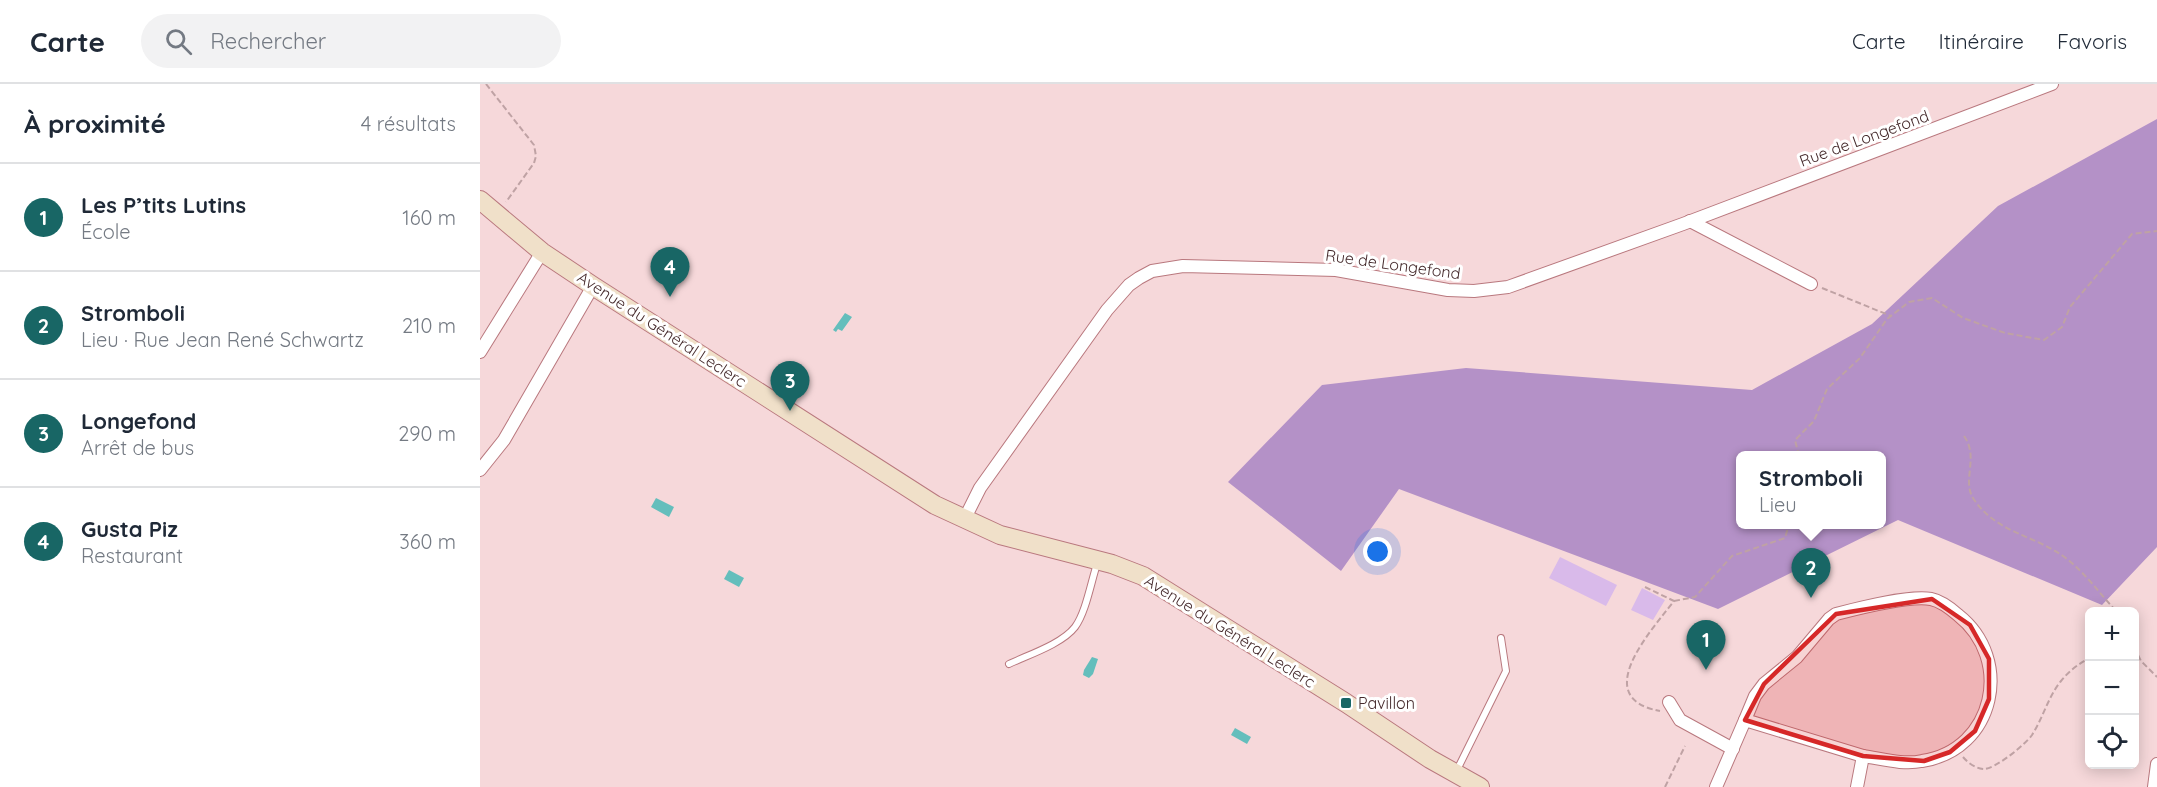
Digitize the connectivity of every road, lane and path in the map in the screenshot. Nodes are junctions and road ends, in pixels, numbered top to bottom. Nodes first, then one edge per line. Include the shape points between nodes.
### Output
1 (486, 84) edge
2 (2052, 84) edge
3 (480, 200) edge
4 (496, 215) junction
5 (1690, 221) junction
6 (2157, 231) edge
7 (542, 252) junction
8 (1811, 284) joint
9 (593, 286) junction
10 (1891, 316) junction
11 (480, 352) edge
12 (1964, 436) dead end
13 (1798, 451) edge
14 (480, 470) edge
15 (964, 520) junction
16 (1788, 529) edge
17 (1098, 560) junction
18 (1644, 587) dead end
19 (1674, 601) junction
20 (2113, 607) edge
21 (1501, 638) dead end
22 (2139, 657) edge
23 (2085, 661) edge
24 (1009, 664) dead end
25 (2157, 676) edge
26 (1669, 702) dead end
27 (1676, 714) junction
28 (1745, 720) junction
29 (1685, 746) dead end
30 (1732, 749) junction
31 (1960, 755) dead end
32 (1863, 756) junction
33 (2157, 764) edge
34 (1456, 774) junction
35 (1480, 787) edge
36 (1665, 787) edge
37 (1716, 787) edge
38 (1857, 787) edge
39 (2154, 787) edge

1 - 4 path via 534,145 536,156
2 - 5 street, Rue de Longefond
3 - 4 main road, Avenue du Général Leclerc
4 - 7 main road, Avenue du Général Leclerc
5 - 8 street
5 - 15 street, Rue de Longefond via 1508,287 1474,291 1336,270 1184,266 1152,271 1129,285 1107,310 980,488
6 - 10 path via 2132,234 2070,308 2062,327 2044,340 2005,333 1963,318 1932,298 1909,302
7 - 9 main road, Avenue du Général Leclerc
7 - 11 street
8 - 10 path
9 - 14 street via 504,440
9 - 15 main road, Avenue du Général Leclerc
10 - 13 path via 1860,358 1827,389 1814,421 1795,440
12 - 20 path via 1972,451 1970,487 1976,503 2000,525 2062,555 2095,584
15 - 17 main road, Avenue du Général Leclerc via 1000,535
16 - 19 path via 1785,538 1732,556 1695,597
17 - 24 lane via 1075,627 1062,638
17 - 34 main road, Avenue du Général Leclerc via 1143,576
18 - 19 path
19 - 27 path via 1627,670 1626,689 1648,708
21 - 34 lane via 1506,670
22 - 25 path
23 - 31 path via 2062,680 2032,734 2012,754 1987,769 1980,769
26 - 27 street
27 - 30 street
28 - 30 street
28 - 32 street
28 - 32 street via 1764,684 1797,657 1836,614 1910,599 1932,599 1943,604 1970,625 1989,659 1991,685 1982,719 1955,749 1924,761 1896,762
29 - 36 path
30 - 37 street
32 - 38 street
33 - 39 street
34 - 35 main road, Avenue du Général Leclerc

